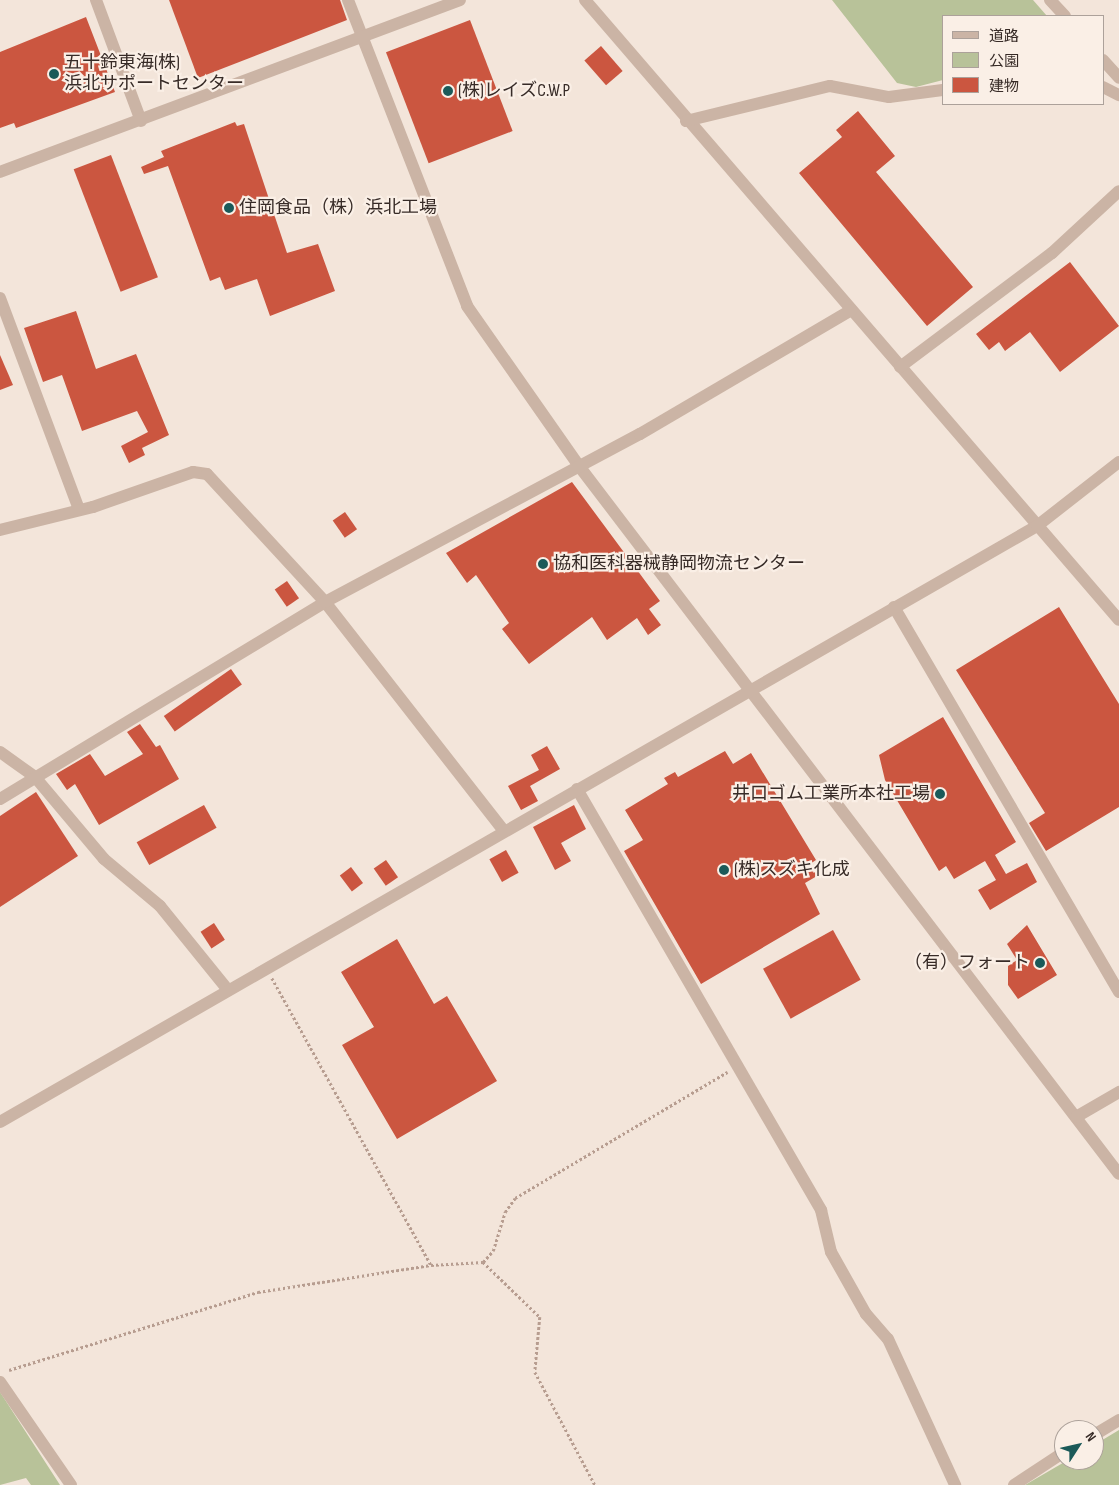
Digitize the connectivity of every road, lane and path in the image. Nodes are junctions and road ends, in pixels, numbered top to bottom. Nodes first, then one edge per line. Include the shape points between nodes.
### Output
1 (96, 0) edge
2 (348, 0) edge
3 (460, 0) edge
4 (585, 0) edge
5 (1050, 0) edge
6 (1064, 15) edge
7 (362, 36) junction
8 (1104, 61) edge
9 (1119, 78) edge
10 (1104, 88) edge
11 (942, 90) edge
12 (1119, 95) edge
13 (141, 121) junction
14 (686, 121) junction
15 (0, 172) edge
16 (1119, 191) edge
17 (0, 298) edge
18 (851, 310) junction
19 (900, 367) junction
20 (1119, 462) edge
21 (579, 466) junction
22 (79, 510) junction
23 (1037, 526) junction
24 (0, 530) edge
25 (324, 602) junction
26 (894, 607) junction
27 (1119, 620) edge
28 (748, 689) junction
29 (0, 752) edge
30 (35, 777) junction
31 (577, 789) junction
32 (0, 799) edge
33 (504, 831) junction
34 (267, 968) junction
35 (228, 990) junction
36 (1119, 992) edge
37 (735, 1067) junction
38 (1119, 1092) edge
39 (1076, 1117) junction
40 (0, 1122) edge
41 (1119, 1174) edge
42 (483, 1262) junction
43 (431, 1265) junction
44 (9, 1370) dead end
45 (0, 1382) edge
46 (1119, 1420) edge
47 (1104, 1429) edge
48 (1054, 1459) edge
49 (71, 1485) edge
50 (594, 1485) edge
51 (955, 1485) edge
52 (1014, 1485) edge

1 - 13 street
2 - 7 street
3 - 7 street
4 - 14 street
5 - 6 street
7 - 13 street
7 - 21 street via 466,306
8 - 9 street
10 - 12 street
11 - 14 street via 889,96 830,86
13 - 15 street
14 - 18 street
16 - 19 street via 1052,254
17 - 22 street
18 - 19 street
18 - 21 street
19 - 23 street
20 - 23 street
21 - 25 street
21 - 28 street
22 - 24 street
22 - 25 street via 193,472 207,474
23 - 26 street
23 - 27 street
25 - 30 street
25 - 33 street
26 - 28 street
26 - 36 street
28 - 31 street
28 - 39 street
29 - 30 street
30 - 32 street
30 - 35 street via 104,859 160,906
31 - 33 street
31 - 37 street
33 - 34 street
34 - 35 street
34 - 43 path
35 - 40 street
37 - 42 path via 516,1198 505,1212 493,1251
37 - 51 street via 822,1210 831,1252 866,1314 888,1339
38 - 39 street
39 - 41 street
42 - 43 path
42 - 50 path via 540,1317 535,1372
43 - 44 path via 258,1292
45 - 49 street
46 - 47 street
48 - 52 street

